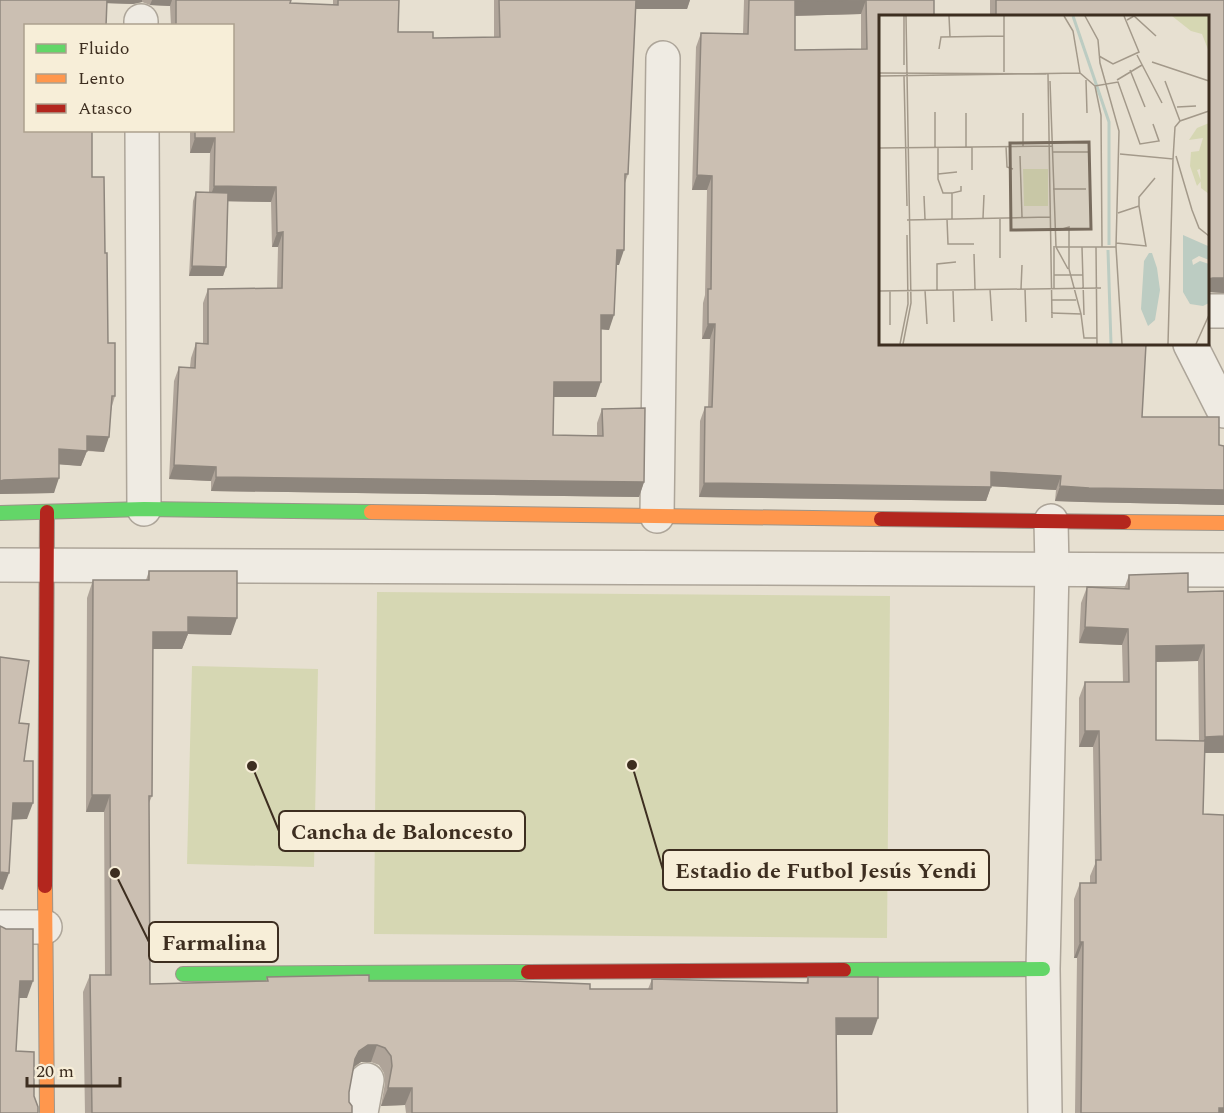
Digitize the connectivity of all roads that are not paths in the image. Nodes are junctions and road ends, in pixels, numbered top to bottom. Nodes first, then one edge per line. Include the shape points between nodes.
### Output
1 (663, 58) dead end
2 (142, 132) edge
3 (1191, 345) edge
4 (1224, 411) edge
5 (144, 509) junction
6 (47, 512) junction
7 (0, 513) edge
8 (657, 516) junction
9 (1051, 521) junction
10 (1224, 523) edge
11 (0, 566) edge
12 (47, 566) junction
13 (1052, 569) junction
14 (1224, 570) edge
15 (0, 927) edge
16 (45, 927) junction
17 (1043, 969) junction
18 (183, 974) dead end
19 (367, 1080) dead end
20 (47, 1113) edge
21 (361, 1113) edge
22 (1045, 1113) edge

1 - 8 street
2 - 5 street
3 - 4 street
5 - 6 street
5 - 8 street
6 - 7 street
6 - 12 street
8 - 9 street
9 - 10 street
9 - 13 street
11 - 12 street
12 - 13 street
12 - 16 street
13 - 14 street
13 - 17 street
15 - 16 street
16 - 20 street
17 - 18 street
17 - 22 street
19 - 21 street

